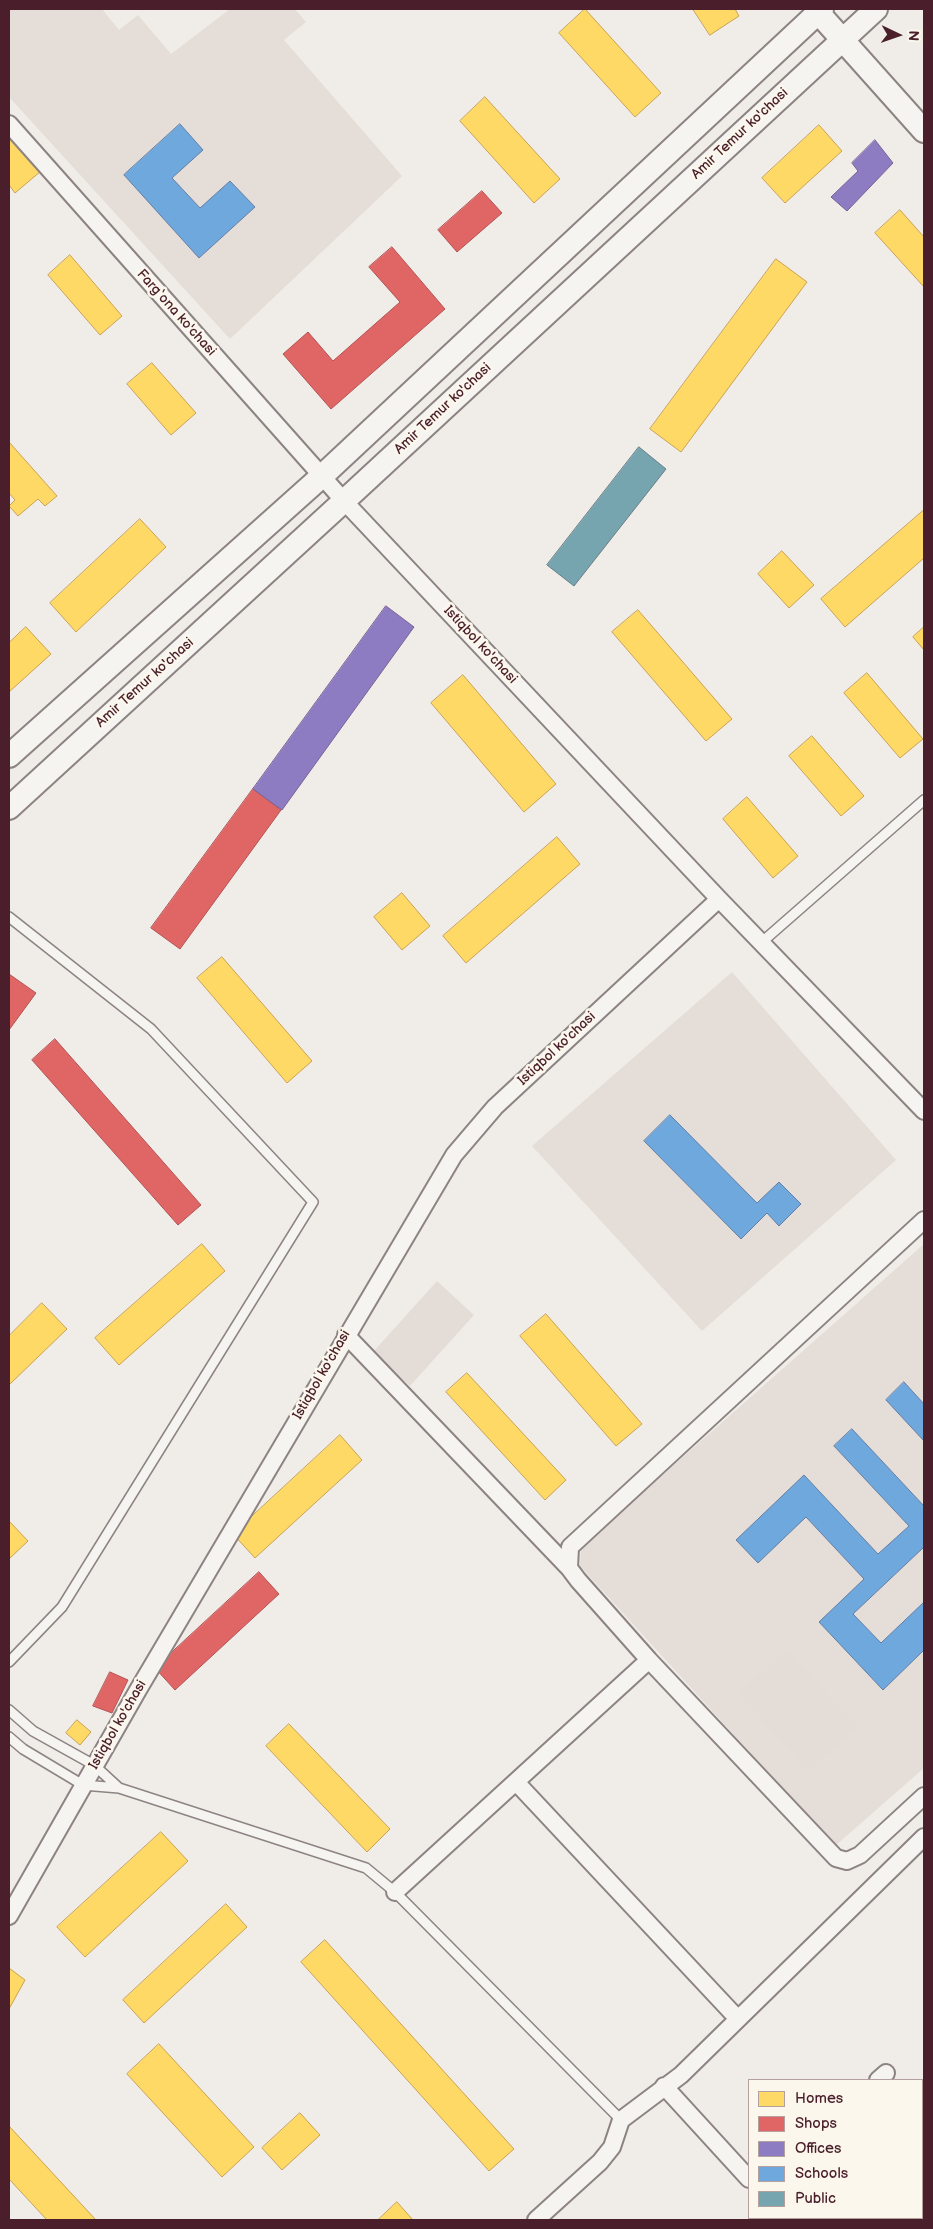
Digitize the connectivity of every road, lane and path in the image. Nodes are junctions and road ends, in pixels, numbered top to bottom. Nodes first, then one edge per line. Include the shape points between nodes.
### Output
1 (876, 9) edge
2 (818, 10) edge
3 (842, 40) junction
4 (9, 124) edge
5 (924, 131) edge
6 (322, 476) junction
7 (344, 501) junction
8 (9, 756) edge
9 (924, 800) edge
10 (9, 808) edge
11 (719, 898) junction
12 (9, 917) edge
13 (762, 942) junction
14 (924, 1111) edge
15 (924, 1220) edge
16 (346, 1335) junction
17 (570, 1568) junction
18 (649, 1660) junction
19 (9, 1662) edge
20 (9, 1710) edge
21 (9, 1737) edge
22 (94, 1765) junction
23 (516, 1782) junction
24 (82, 1785) junction
25 (119, 1788) junction
26 (924, 1796) edge
27 (924, 1837) edge
28 (395, 1892) junction
29 (9, 1916) edge
30 (738, 2019) junction
31 (664, 2086) junction
32 (620, 2120) junction
33 (748, 2178) edge
34 (536, 2220) edge

1 - 3 main road, Amir Temur ko'chasi
2 - 3 main road
2 - 6 main road
3 - 5 main road
3 - 7 main road, Amir Temur ko'chasi
4 - 6 street, Farg‘ona ko'chasi
6 - 7 street, Farg‘ona ko'chasi
6 - 8 main road
7 - 10 main road, Amir Temur ko'chasi
7 - 11 street, Istiqbol ko'chasi
9 - 13 lane
11 - 13 street, Istiqbol ko'chasi
11 - 16 street, Istiqbol ko'chasi via 495,1107 454,1155
12 - 19 lane via 151,1029 313,1202 62,1607
13 - 14 street, Istiqbol ko'chasi
15 - 17 street via 570,1547
16 - 17 street
16 - 22 street, Istiqbol ko'chasi
17 - 18 street
18 - 23 street
18 - 26 street via 836,1858 847,1861 860,1855
20 - 22 lane via 33,1731
21 - 24 lane
22 - 24 street, Istiqbol ko'chasi
22 - 25 lane
23 - 28 street
23 - 30 street
24 - 25 lane
24 - 29 street, Istiqbol ko'chasi
25 - 28 lane via 366,1868
27 - 30 street
28 - 32 lane
30 - 31 street via 681,2075
31 - 32 street
31 - 33 street
32 - 34 street via 612,2147 600,2162

